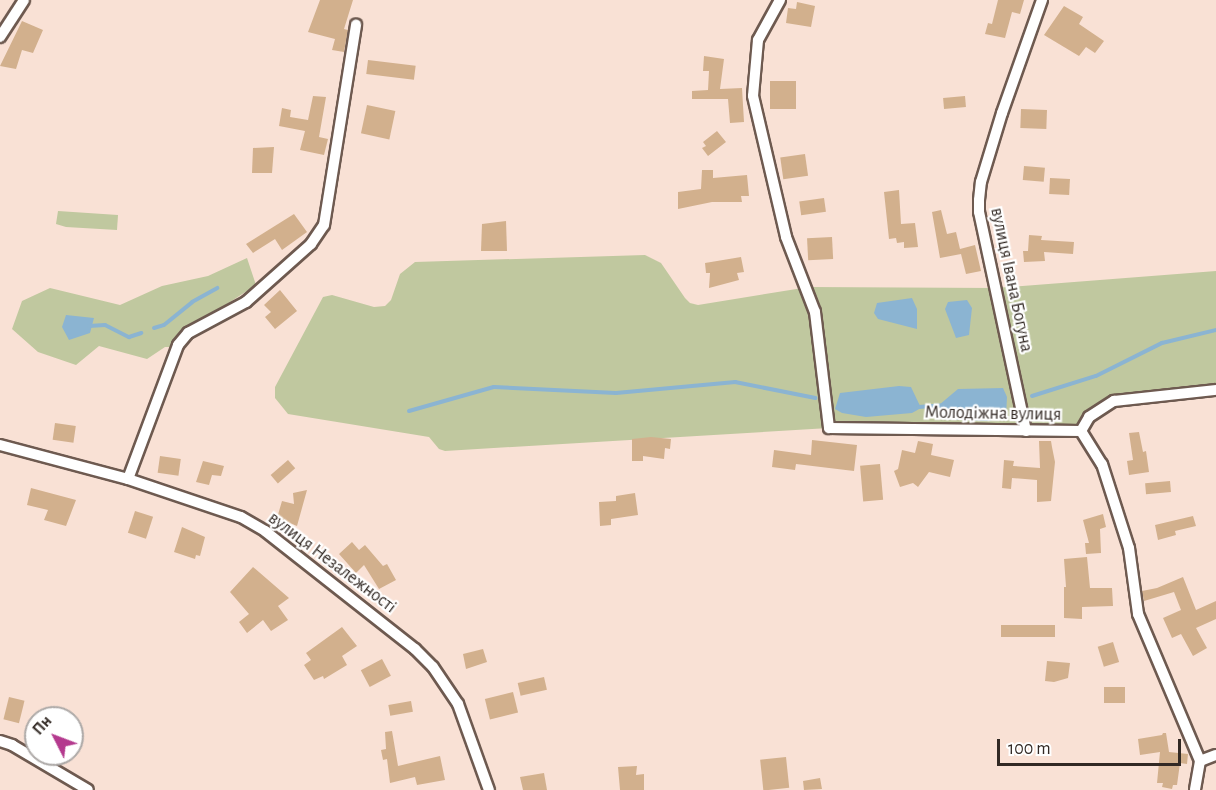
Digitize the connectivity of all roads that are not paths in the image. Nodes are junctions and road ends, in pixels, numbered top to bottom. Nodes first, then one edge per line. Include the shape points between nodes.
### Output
1 (24, 0) edge
2 (780, 0) edge
3 (1042, 0) edge
4 (356, 26) dead end
5 (0, 37) edge
6 (1216, 390) edge
7 (1026, 430) junction
8 (1081, 431) junction
9 (0, 445) edge
10 (128, 479) junction
11 (0, 741) edge
12 (1216, 754) edge
13 (1200, 761) junction
14 (88, 790) edge
15 (489, 790) edge
16 (1196, 790) edge

1 - 5 street
2 - 7 street, Молодіжна вулиця via 758,40 753,96 786,237 815,312 829,428
3 - 7 street, вулиця Івана Богуна via 1002,113 979,200
4 - 10 street via 324,225 311,244 246,302 188,333 178,345
6 - 8 street, Молодіжна вулиця via 1114,401 1089,417
7 - 8 street, Молодіжна вулиця
8 - 13 street via 1102,464 1129,548 1138,614
9 - 10 street, вулиця Незалежності
10 - 15 street, вулиця Незалежності via 241,518 265,531 415,649 433,667 458,704
11 - 14 street
12 - 13 street
13 - 16 street

